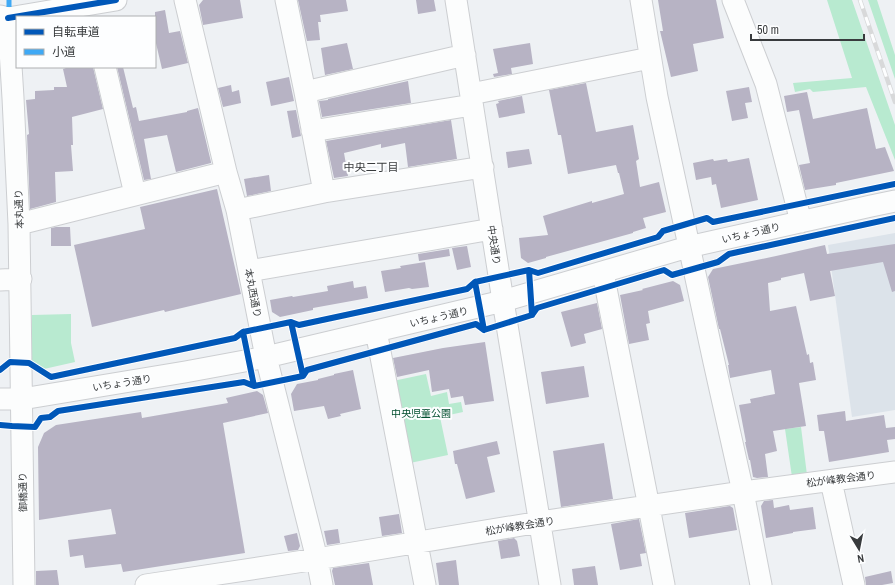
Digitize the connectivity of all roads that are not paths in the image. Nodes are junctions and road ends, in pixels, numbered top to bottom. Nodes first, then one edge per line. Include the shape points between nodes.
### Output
1 (116, 0) edge
2 (185, 0) edge
3 (286, 0) edge
4 (456, 0) edge
5 (641, 0) edge
6 (733, 0) edge
7 (92, 11) edge
8 (16, 16) edge
9 (19, 16) edge
10 (4, 17) edge
11 (465, 55) junction
12 (650, 58) junction
13 (105, 68) edge
14 (305, 92) junction
15 (7, 98) edge
16 (472, 99) junction
17 (312, 131) junction
18 (482, 167) junction
19 (226, 172) junction
20 (324, 192) junction
21 (135, 194) junction
22 (895, 201) edge
23 (237, 210) junction
24 (801, 222) junction
25 (19, 224) junction
26 (492, 230) junction
27 (688, 247) junction
28 (249, 271) junction
29 (603, 273) junction
30 (21, 279) junction
31 (0, 280) edge
32 (503, 301) junction
33 (376, 331) junction
34 (266, 357) junction
35 (0, 399) edge
36 (22, 399) junction
37 (894, 476) edge
38 (831, 481) junction
39 (743, 492) junction
40 (649, 506) junction
41 (540, 522) junction
42 (417, 542) junction
43 (316, 559) junction
44 (190, 582) edge
45 (24, 585) edge
46 (146, 585) edge
47 (322, 585) edge
48 (425, 585) edge
49 (550, 585) edge
50 (664, 585) edge
51 (761, 585) edge
52 (854, 585) edge

1 - 7 street
2 - 19 street, 本丸西通り
3 - 14 street
4 - 11 street, 中央通り
5 - 12 street
6 - 24 street via 766,84
7 - 9 street
8 - 10 street
10 - 15 street, 本丸通り
11 - 14 street
11 - 16 street, 中央通り
12 - 16 street
12 - 27 street
13 - 21 street
14 - 17 street
15 - 25 street, 本丸通り
16 - 17 street
16 - 18 street, 中央通り
17 - 20 street
18 - 20 street
18 - 26 street, 中央通り
19 - 21 street
19 - 23 street, 本丸西通り
20 - 23 street
21 - 25 street
22 - 24 street, いちょう通り
23 - 28 street, 本丸西通り
24 - 27 street, いちょう通り
25 - 30 street, 本丸通り
26 - 28 street
26 - 32 street, 中央通り
27 - 29 street, いちょう通り
27 - 39 street
28 - 34 street, 本丸西通り
29 - 32 street, いちょう通り
29 - 40 street
30 - 31 street
30 - 36 street, 本丸通り
32 - 33 street, いちょう通り
32 - 41 street, 中央通り
33 - 34 street, いちょう通り
33 - 42 street
34 - 36 street, いちょう通り
34 - 43 street, 本丸西通り
35 - 36 street, いちょう通り
36 - 45 street, 御橋通り
37 - 38 street, 松が峰教会通り
38 - 39 street, 松が峰教会通り
38 - 52 street
39 - 40 street, 松が峰教会通り
39 - 51 street
40 - 41 street, 松が峰教会通り
40 - 50 street
41 - 42 street, 松が峰教会通り
41 - 49 street, 中央通り
42 - 43 street, 松が峰教会通り
42 - 48 street
43 - 44 street, 松が峰教会通り
43 - 47 street, 本丸西通り
44 - 46 street, 松が峰教会通り

